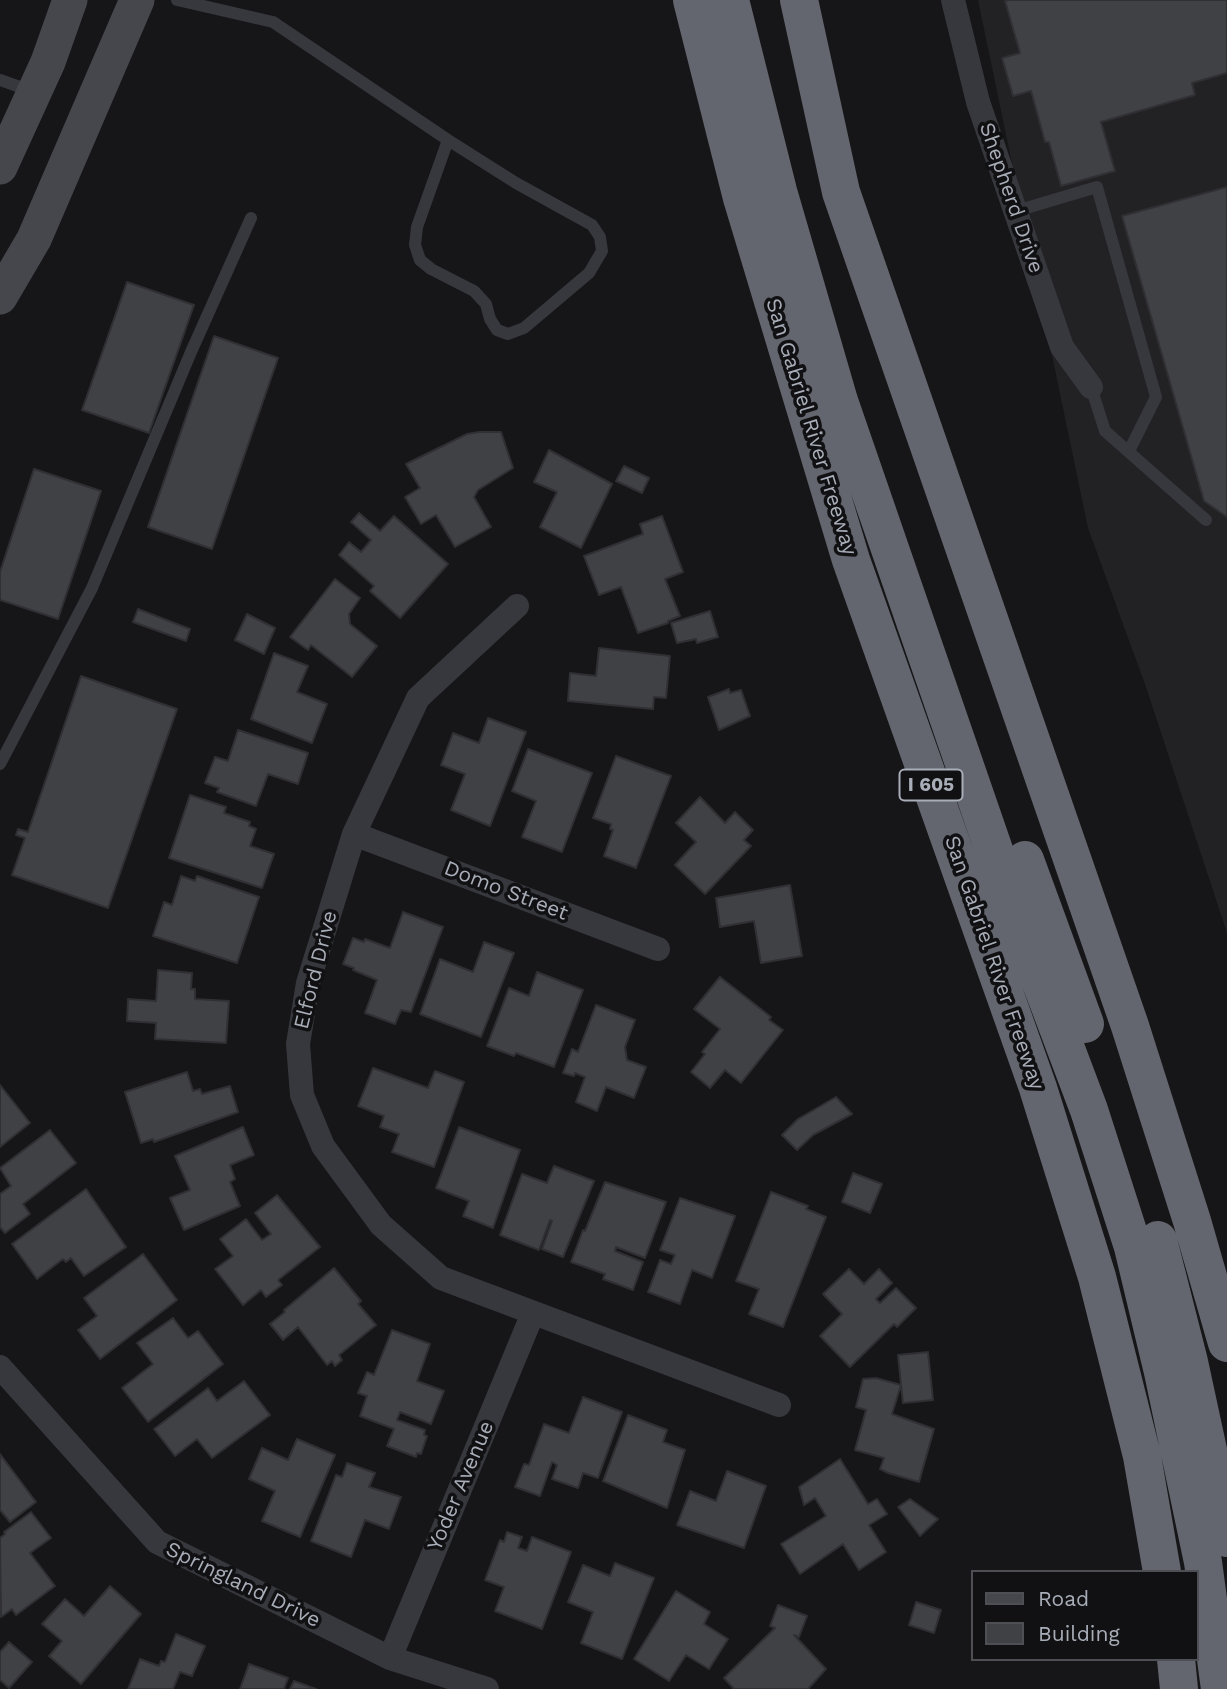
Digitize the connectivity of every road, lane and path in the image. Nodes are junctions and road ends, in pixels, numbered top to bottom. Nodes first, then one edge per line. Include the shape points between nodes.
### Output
1 (70, 0) edge
2 (137, 0) edge
3 (177, 0) edge
4 (692, 0) edge
5 (730, 0) edge
6 (750, 0) edge
7 (799, 0) edge
8 (953, 0) edge
9 (0, 80) edge
10 (34, 93) junction
11 (447, 140) junction
12 (0, 167) edge
13 (1016, 211) junction
14 (251, 218) dead end
15 (0, 297) edge
16 (1091, 387) joint
17 (1129, 451) junction
18 (1206, 520) dead end
19 (517, 606) dead end
20 (0, 764) edge
21 (354, 834) junction
22 (658, 949) dead end
23 (533, 1313) junction
24 (1227, 1343) edge
25 (0, 1367) edge
26 (779, 1405) dead end
27 (1227, 1538) edge
28 (1161, 1570) edge
29 (390, 1658) junction
30 (1175, 1661) edge
31 (487, 1689) edge
32 (1179, 1689) edge
33 (1220, 1689) edge

1 - 10 main road
2 - 15 main road via 34,239
3 - 11 lane via 273,22
4 - 28 highway, San Gabriel River Freeway / I 605 via 742,198 851,560 1038,1088 1097,1277 1142,1456
5 - 33 highway via 778,191 839,401 1133,1247 1203,1562
6 - 27 highway via 809,242 868,423 1159,1242
7 - 24 highway via 841,192 1130,1026
8 - 13 street, Shepherd Drive via 978,102
9 - 10 lane
10 - 12 main road
11 - 11 lane via 592,225 600,237 602,251 589,273 524,328 508,334 497,330 474,290 431,269 420,260 415,245
13 - 16 street, Shepherd Drive via 1062,346
13 - 17 lane via 1097,187 1156,397
14 - 20 lane via 92,588
16 - 17 lane via 1105,431
17 - 18 lane
19 - 21 street, Elford Drive via 418,698
21 - 22 street, Domo Street
21 - 23 street, Elford Drive via 308,983 298,1044 302,1096 323,1146 381,1225 441,1278
23 - 26 street, Elford Drive
23 - 29 street, Yoder Avenue
25 - 29 street, Springland Drive via 157,1542
29 - 31 street, Springland Drive
30 - 32 highway

